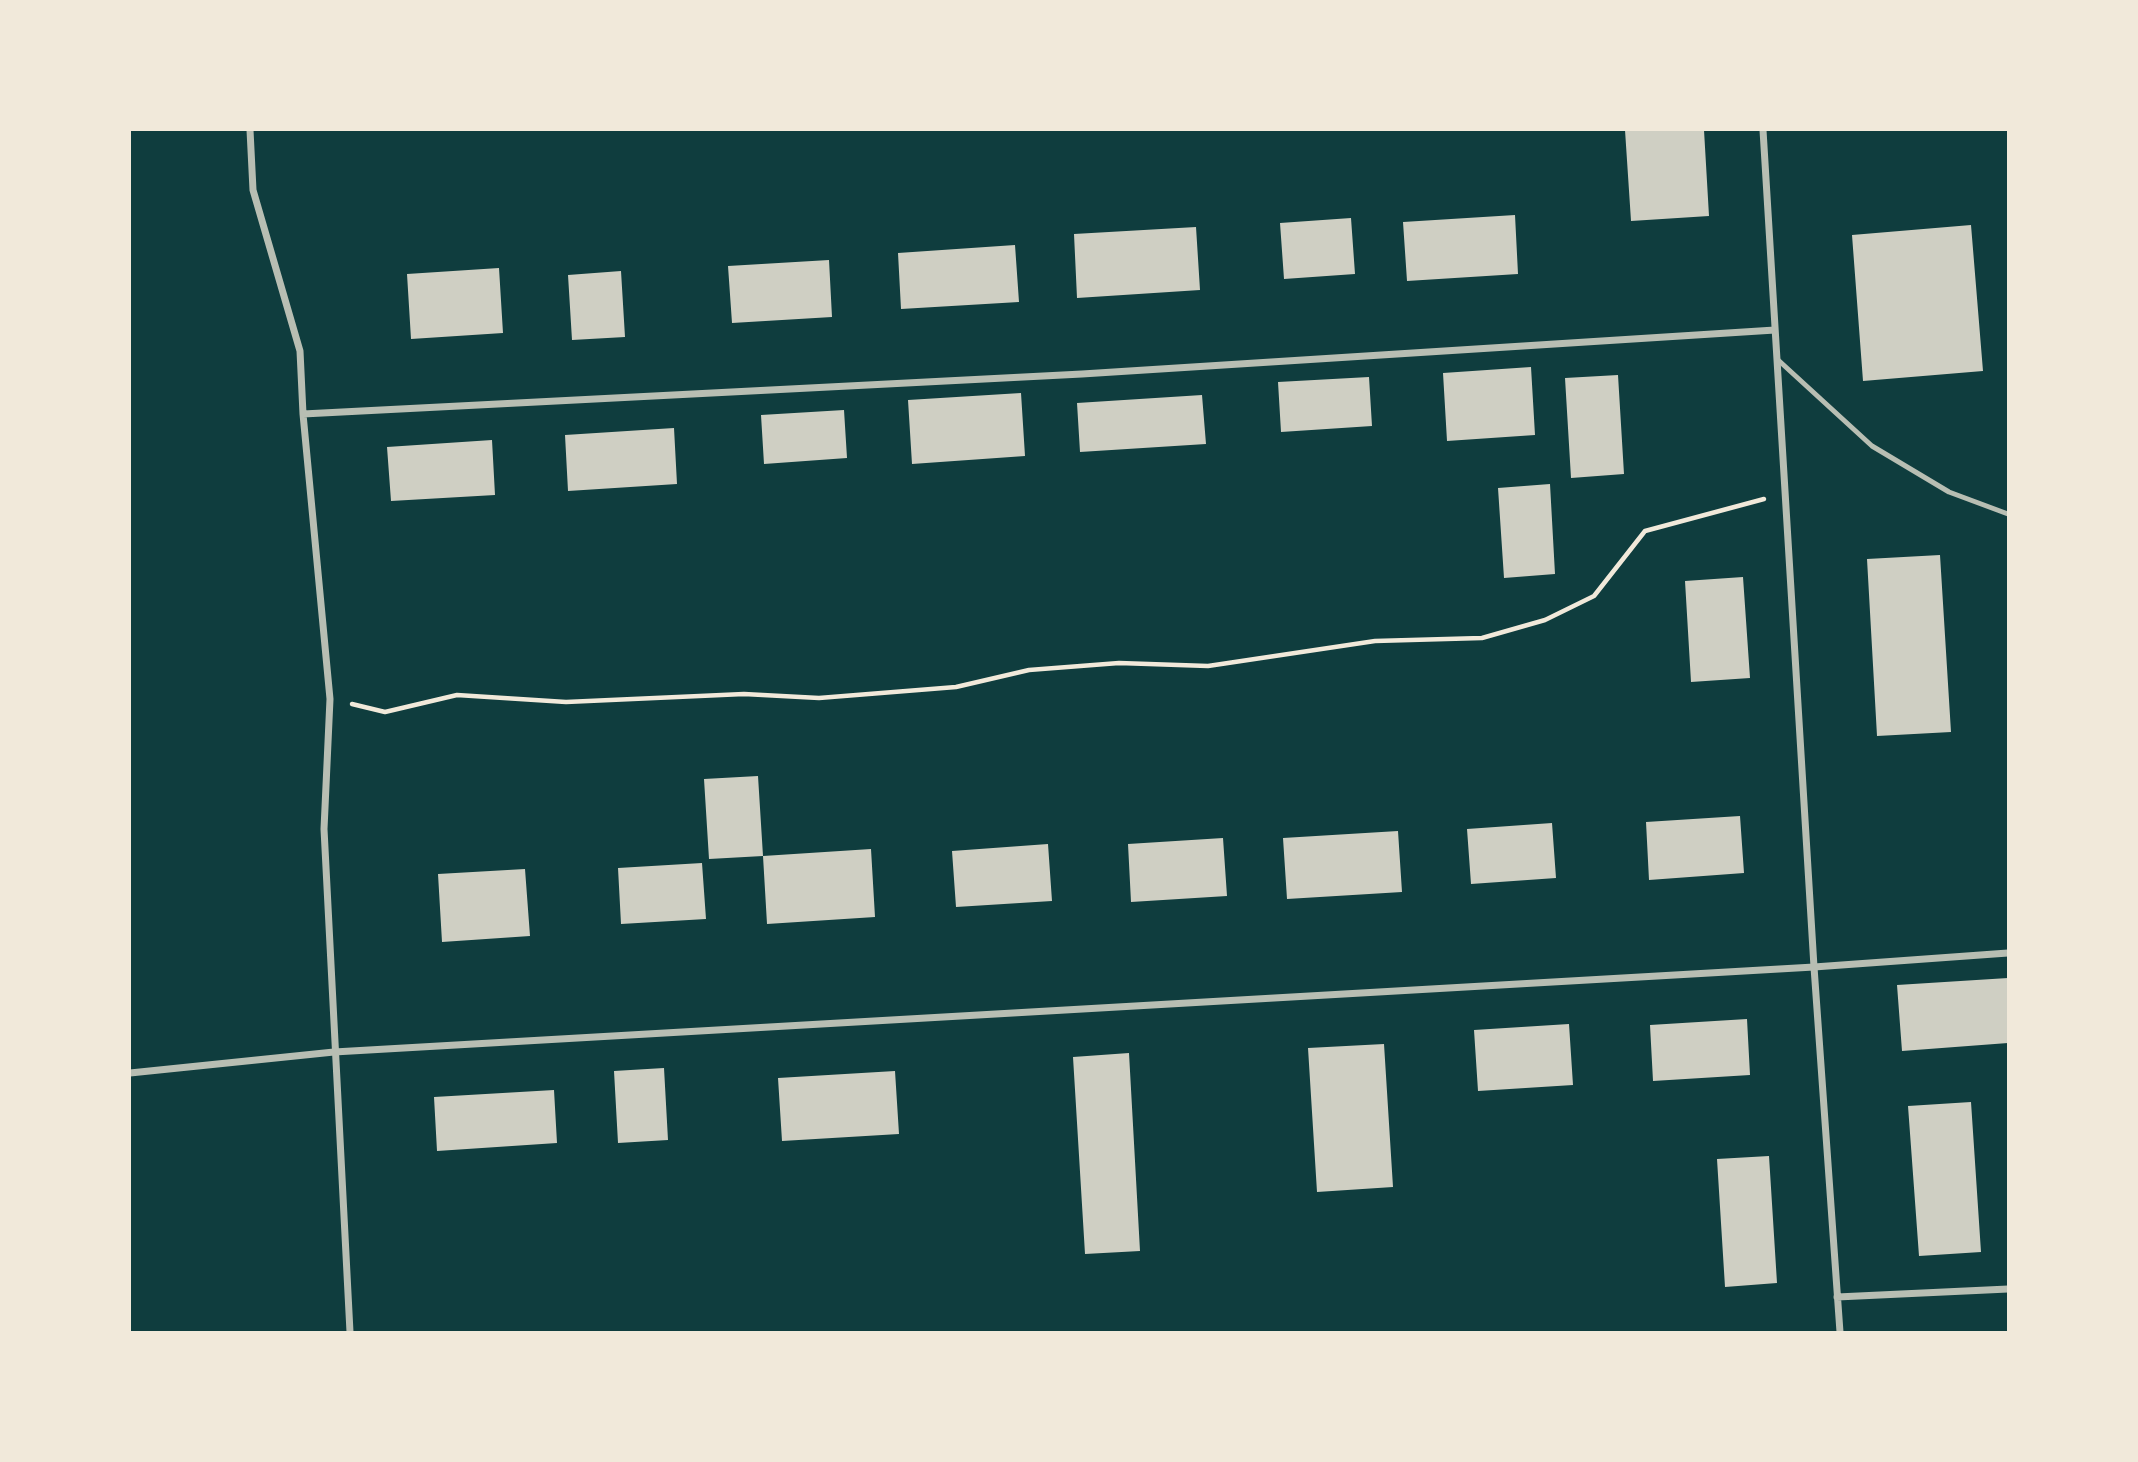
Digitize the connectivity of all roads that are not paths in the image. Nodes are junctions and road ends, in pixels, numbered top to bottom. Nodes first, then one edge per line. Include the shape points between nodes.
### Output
1 (250, 130) edge
2 (1763, 130) edge
3 (1775, 330) junction
4 (1777, 359) junction
5 (303, 414) junction
6 (2008, 514) edge
7 (2008, 953) edge
8 (1814, 967) junction
9 (334, 1052) junction
10 (130, 1073) edge
11 (2008, 1289) edge
12 (1837, 1297) junction
13 (350, 1332) edge
14 (1840, 1332) edge

1 - 5 street via 253,190 300,351
2 - 3 street
3 - 4 street
3 - 5 street via 1082,374
4 - 6 lane via 1872,446 1949,492
4 - 8 street
5 - 9 street via 330,699 324,830
7 - 8 street
8 - 9 street
8 - 12 street
9 - 10 street
9 - 13 street
11 - 12 street
12 - 14 street

